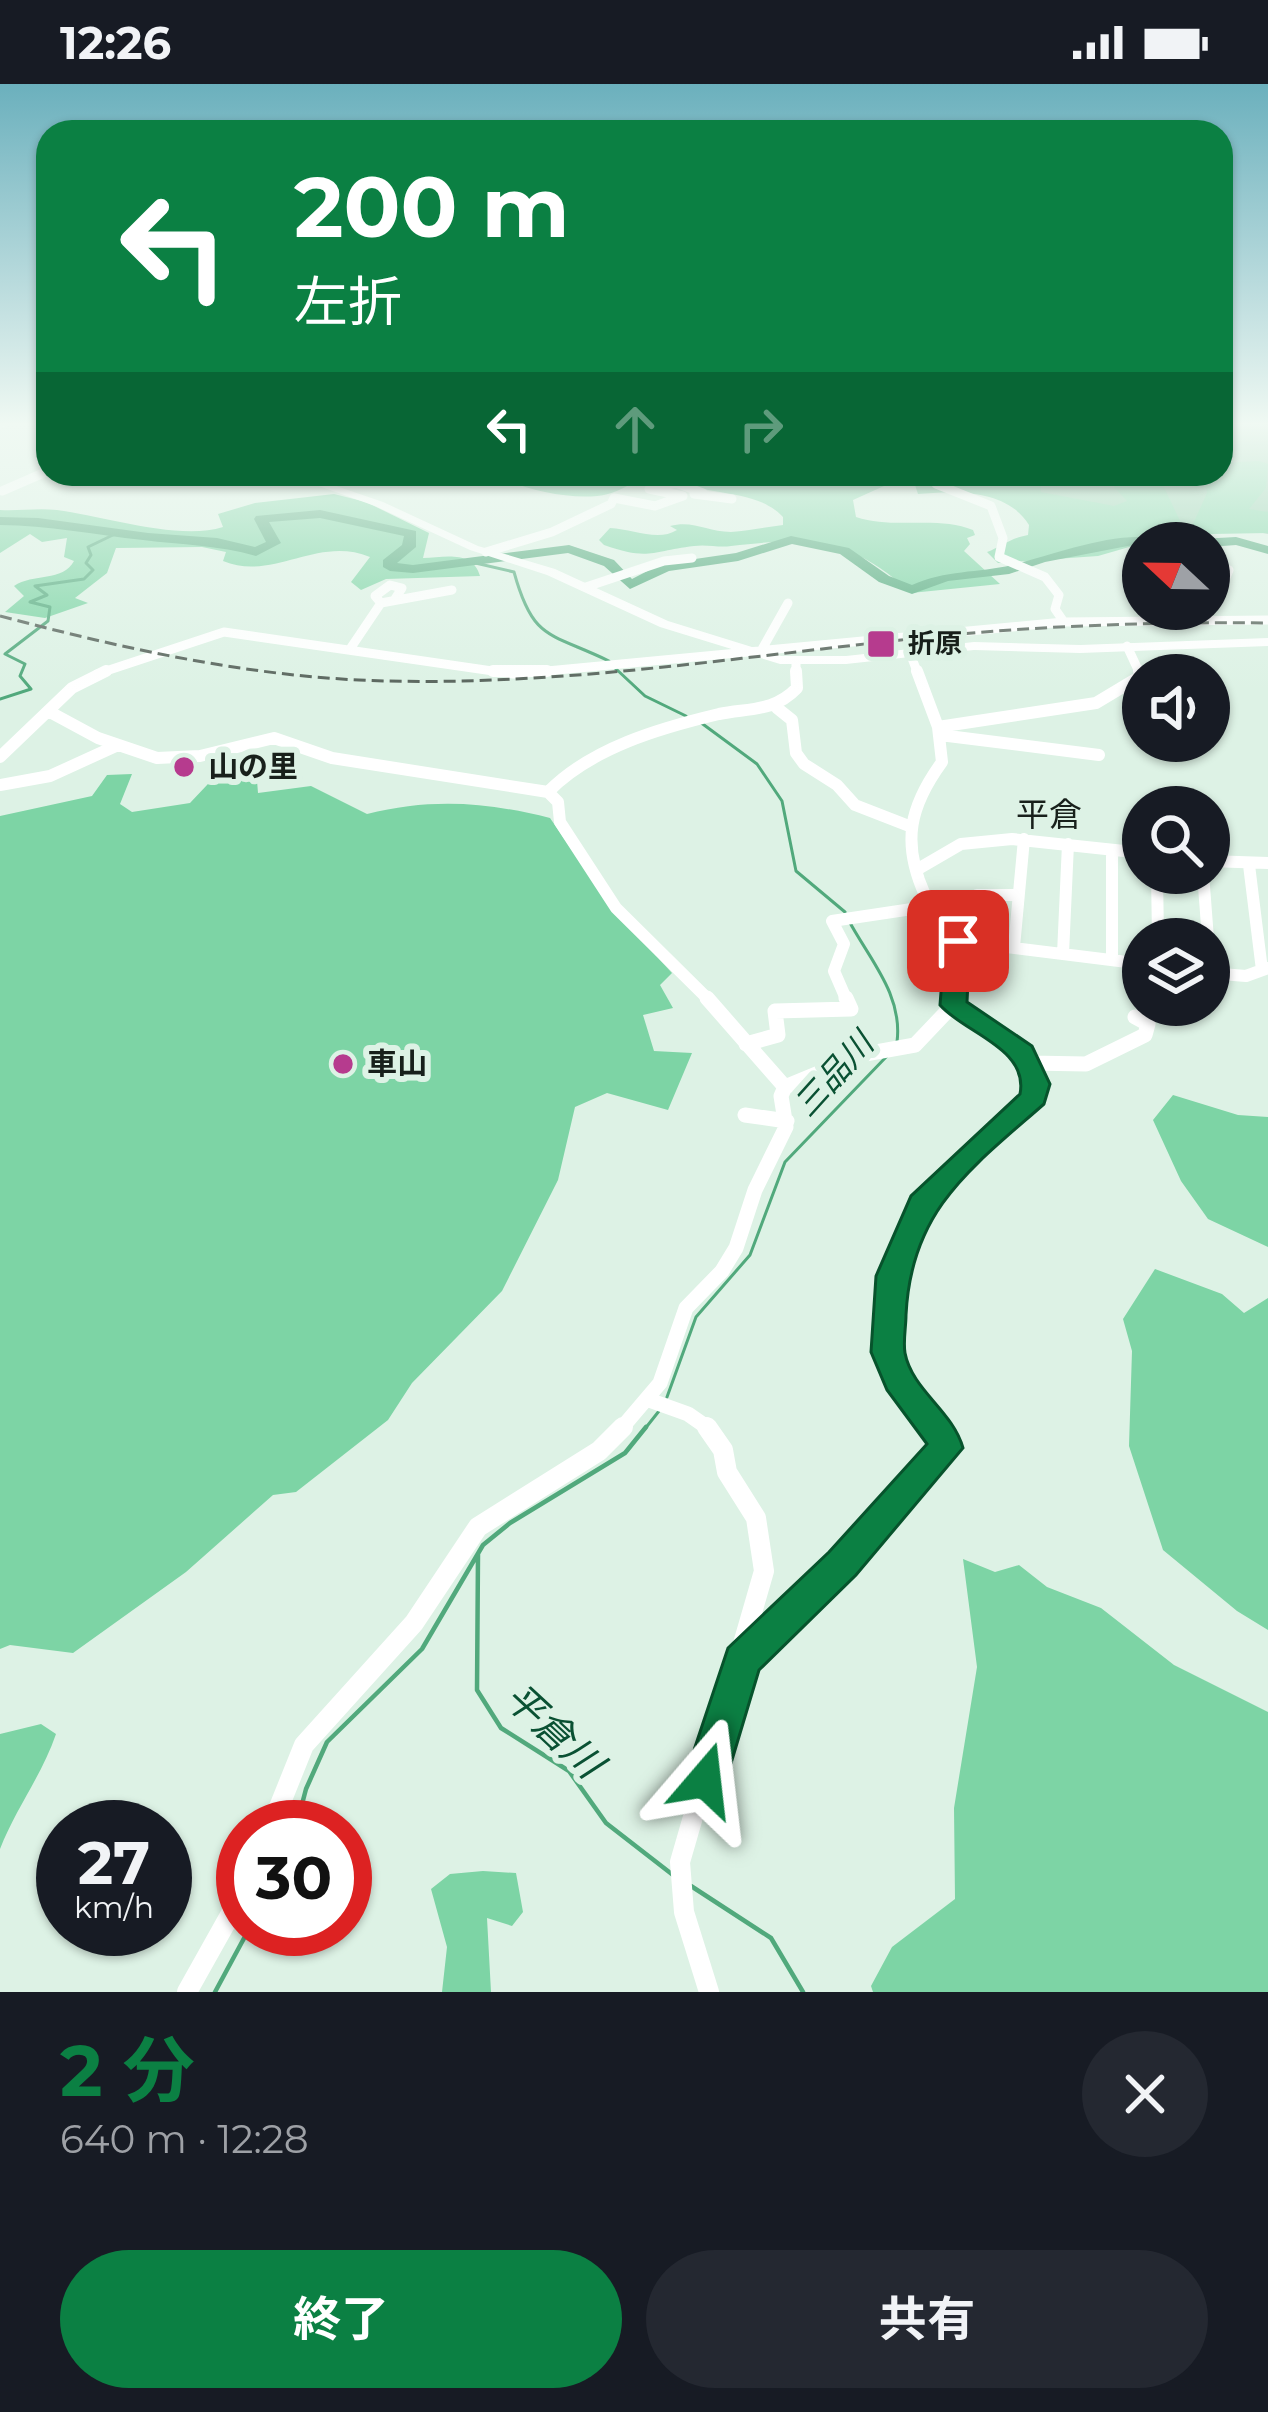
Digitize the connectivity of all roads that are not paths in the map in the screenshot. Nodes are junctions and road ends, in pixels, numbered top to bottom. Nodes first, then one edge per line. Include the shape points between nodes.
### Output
1 (399, 513) edge
2 (592, 513) edge
3 (994, 513) edge
4 (486, 552) junction
5 (692, 559) dead end
6 (586, 587) junction
7 (452, 590) dead end
8 (788, 603) dead end
9 (1122, 619) edge
10 (1230, 619) edge
11 (1268, 620) edge
12 (1064, 622) junction
13 (1268, 642) edge
14 (1127, 646) junction
15 (350, 649) junction
16 (756, 651) junction
17 (910, 653) junction
18 (796, 663) junction
19 (777, 708) junction
20 (48, 711) junction
21 (939, 731) junction
22 (118, 745) junction
23 (1099, 755) dead end
24 (0, 758) edge
25 (0, 785) edge
26 (548, 792) junction
27 (908, 826) junction
28 (1024, 839) junction
29 (1068, 844) junction
30 (1112, 850) junction
31 (1122, 851) edge
32 (1230, 863) edge
33 (1268, 863) edge
34 (1249, 865) junction
35 (918, 869) junction
36 (1018, 896) junction
37 (935, 909) junction
38 (958, 941) junction
39 (1014, 947) junction
40 (1064, 954) junction
41 (1112, 960) junction
42 (1122, 961) edge
43 (1265, 969) edge
44 (1230, 975) edge
45 (953, 1005) junction
46 (1147, 1026) edge
47 (746, 1044) junction
48 (1030, 1063) junction
49 (785, 1087) junction
50 (745, 1115) dead end
51 (787, 1121) junction
52 (660, 1404) junction
53 (742, 1660) junction
54 (282, 1800) edge
55 (216, 1940) edge
56 (187, 1992) edge
57 (709, 1992) edge

1 - 4 street
2 - 4 street
3 - 12 street via 1003,538 997,553 1058,590 1055,609
4 - 6 street
5 - 6 street
6 - 16 street via 664,624
7 - 15 street via 381,603
8 - 16 street
9 - 12 street
10 - 11 street
12 - 16 street
13 - 14 street
14 - 17 street
14 - 21 street via 1142,676 1115,696
15 - 16 street via 497,674
15 - 20 street via 218,633 94,675
16 - 18 street
17 - 18 street
17 - 21 street
18 - 19 street via 797,688
19 - 26 street via 687,724 576,767
19 - 27 street via 792,720 804,764 855,805
20 - 22 street
20 - 24 street
21 - 23 street
21 - 27 street via 942,762 917,796
22 - 25 street via 50,776
22 - 26 street via 167,759 274,738 332,758
26 - 47 street via 616,908
27 - 35 street
28 - 29 street
28 - 35 street via 961,844
28 - 36 street
29 - 30 street
29 - 40 street
30 - 31 street
30 - 41 street
32 - 34 street
33 - 34 street
34 - 43 street
35 - 37 street
36 - 37 street via 978,893
36 - 39 street
37 - 38 street
37 - 47 street via 834,921 844,944 834,970 851,1009 775,1011 778,1035
38 - 39 street
38 - 45 street
39 - 40 street
40 - 41 street
41 - 42 street
43 - 44 street
45 - 48 street
45 - 49 street via 914,1046
46 - 48 street via 1145,1035 1079,1065
47 - 49 street
48 - 53 street via 1034,1098 922,1204 887,1295 888,1352 899,1381 941,1434 942,1455
49 - 51 street
50 - 51 street
51 - 52 street via 731,1259 686,1308
52 - 53 street via 710,1429 756,1518 762,1589
52 - 54 street via 478,1527 414,1623 304,1745
53 - 57 street via 680,1862 684,1916
55 - 56 street

